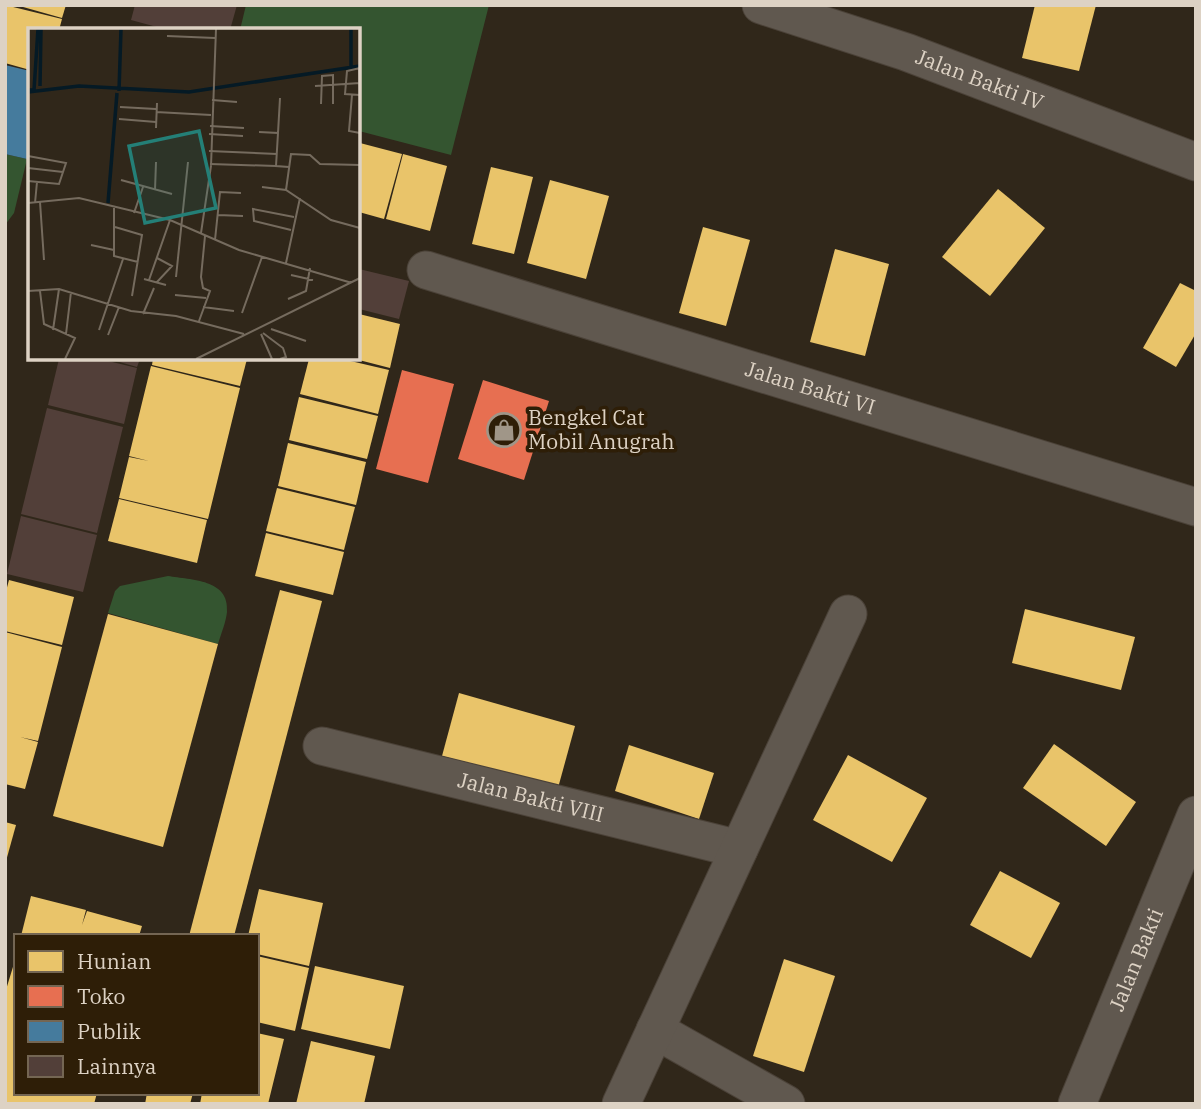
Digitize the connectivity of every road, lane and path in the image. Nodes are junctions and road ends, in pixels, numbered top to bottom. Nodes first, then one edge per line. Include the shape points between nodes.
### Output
1 (761, 5) edge
2 (1196, 162) edge
3 (426, 270) dead end
4 (1196, 507) edge
5 (848, 614) dead end
6 (323, 746) dead end
7 (1196, 815) edge
8 (739, 849) junction
9 (655, 1030) junction
10 (621, 1104) edge
11 (786, 1104) edge
12 (1077, 1104) edge

1 - 2 street, Jalan Bakti IV via 906,52
3 - 4 street, Jalan Bakti VI
5 - 8 street
6 - 8 street, Jalan Bakti VIII
7 - 12 street, Jalan Bakti
8 - 9 street
9 - 10 street
9 - 11 street

